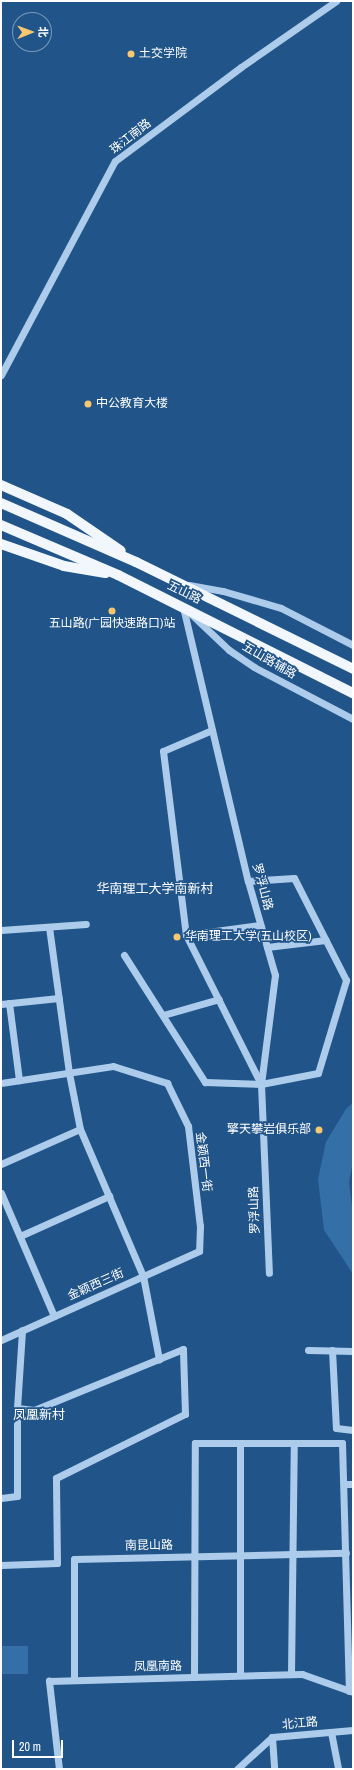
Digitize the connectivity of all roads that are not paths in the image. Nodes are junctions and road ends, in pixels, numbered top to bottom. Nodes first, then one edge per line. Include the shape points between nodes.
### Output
1 (336, 1) edge
2 (1, 375) edge
3 (1, 485) edge
4 (1, 503) edge
5 (1, 524) edge
6 (1, 544) edge
7 (136, 562) junction
8 (118, 575) junction
9 (178, 583) junction
10 (183, 607) junction
11 (353, 645) edge
12 (353, 669) edge
13 (353, 693) edge
14 (353, 720) edge
15 (212, 730) junction
16 (248, 881) junction
17 (86, 924) dead end
18 (260, 925) junction
19 (49, 927) junction
20 (1, 930) edge
21 (186, 935) junction
22 (326, 940) junction
23 (267, 947) junction
24 (124, 955) dead end
25 (59, 998) junction
26 (219, 999) junction
27 (9, 1003) junction
28 (1, 1004) edge
29 (162, 1015) junction
30 (69, 1073) junction
31 (19, 1080) junction
32 (1, 1083) edge
33 (262, 1084) junction
34 (80, 1129) junction
35 (1, 1164) edge
36 (1, 1194) edge
37 (109, 1196) junction
38 (20, 1236) junction
39 (199, 1251) joint
40 (269, 1273) dead end
41 (143, 1276) junction
42 (54, 1316) junction
43 (22, 1330) junction
44 (1, 1340) edge
45 (308, 1350) dead end
46 (332, 1350) junction
47 (353, 1351) edge
48 (159, 1359) junction
49 (17, 1408) junction
50 (353, 1430) edge
51 (240, 1443) junction
52 (294, 1443) junction
53 (344, 1484) junction
54 (353, 1484) edge
55 (1, 1498) edge
56 (346, 1553) junction
57 (292, 1554) junction
58 (241, 1555) junction
59 (194, 1556) junction
60 (1, 1565) edge
61 (350, 1630) edge
62 (291, 1674) junction
63 (240, 1675) junction
64 (194, 1677) junction
65 (74, 1680) junction
66 (351, 1691) edge
67 (353, 1730) edge
68 (331, 1732) junction
69 (272, 1737) junction
70 (59, 1769) edge
71 (237, 1769) edge
72 (274, 1769) edge
73 (338, 1769) edge

1 - 2 street, 珠江南路 via 115,161
3 - 7 main road via 67,514
4 - 7 main road, 五山路
5 - 8 main road, 五山路
6 - 8 main road via 64,566
7 - 9 main road, 五山路
8 - 10 main road, 五山路
9 - 11 street via 223,591 282,608
9 - 12 main road, 五山路
10 - 13 main road, 五山路
10 - 14 street, 五山路辅路 via 229,650 254,667
10 - 15 street, 罗浮山路
15 - 16 street, 罗浮山路
15 - 21 street via 163,751
16 - 18 street, 罗浮山路
16 - 22 street via 294,878
17 - 19 street
18 - 21 street
18 - 23 street, 罗浮山路
19 - 20 street
19 - 25 street
21 - 26 street
22 - 23 street
22 - 33 street via 346,980 318,1074
23 - 33 street, 罗浮山路 via 275,975
24 - 29 street
25 - 27 street
25 - 30 street
26 - 29 street
26 - 33 street
27 - 28 street
27 - 31 street
29 - 33 street via 205,1082
30 - 31 street, 金颖西一街
30 - 34 street
30 - 39 street, 金颖西一街 via 113,1066 167,1083 188,1126 200,1226
31 - 32 street, 金颖西一街
33 - 40 street, 罗浮山路
34 - 35 street
34 - 37 street
36 - 38 street
37 - 38 street
37 - 41 street
38 - 42 street
39 - 41 street, 金颖西三街
41 - 42 street, 金颖西三街
41 - 48 street
42 - 43 street, 金颖西三街
43 - 44 street, 金颖西三街
43 - 49 street
45 - 46 street
46 - 47 street
46 - 50 street via 336,1428
48 - 49 street via 34,1410
48 - 60 street via 182,1349 185,1414 56,1478 56,1563
49 - 55 street via 17,1496
51 - 52 street
51 - 58 street
51 - 59 street via 196,1443
52 - 53 street via 342,1443
52 - 57 street
53 - 54 street
53 - 56 street
56 - 57 street, 南昆山路
56 - 61 street
57 - 58 street, 南昆山路
57 - 62 street
58 - 59 street, 南昆山路
58 - 63 street
59 - 64 street
59 - 65 street, 南昆山路 via 74,1559
61 - 66 street
62 - 63 street, 凤凰南路
62 - 66 street, 凤凰南路 via 302,1674
63 - 64 street, 凤凰南路
64 - 65 street, 凤凰南路
65 - 70 street, 凤凰南路 via 49,1681
67 - 68 street, 北江路
68 - 69 street, 北江路
68 - 73 street
69 - 71 street, 北江路
69 - 72 street

